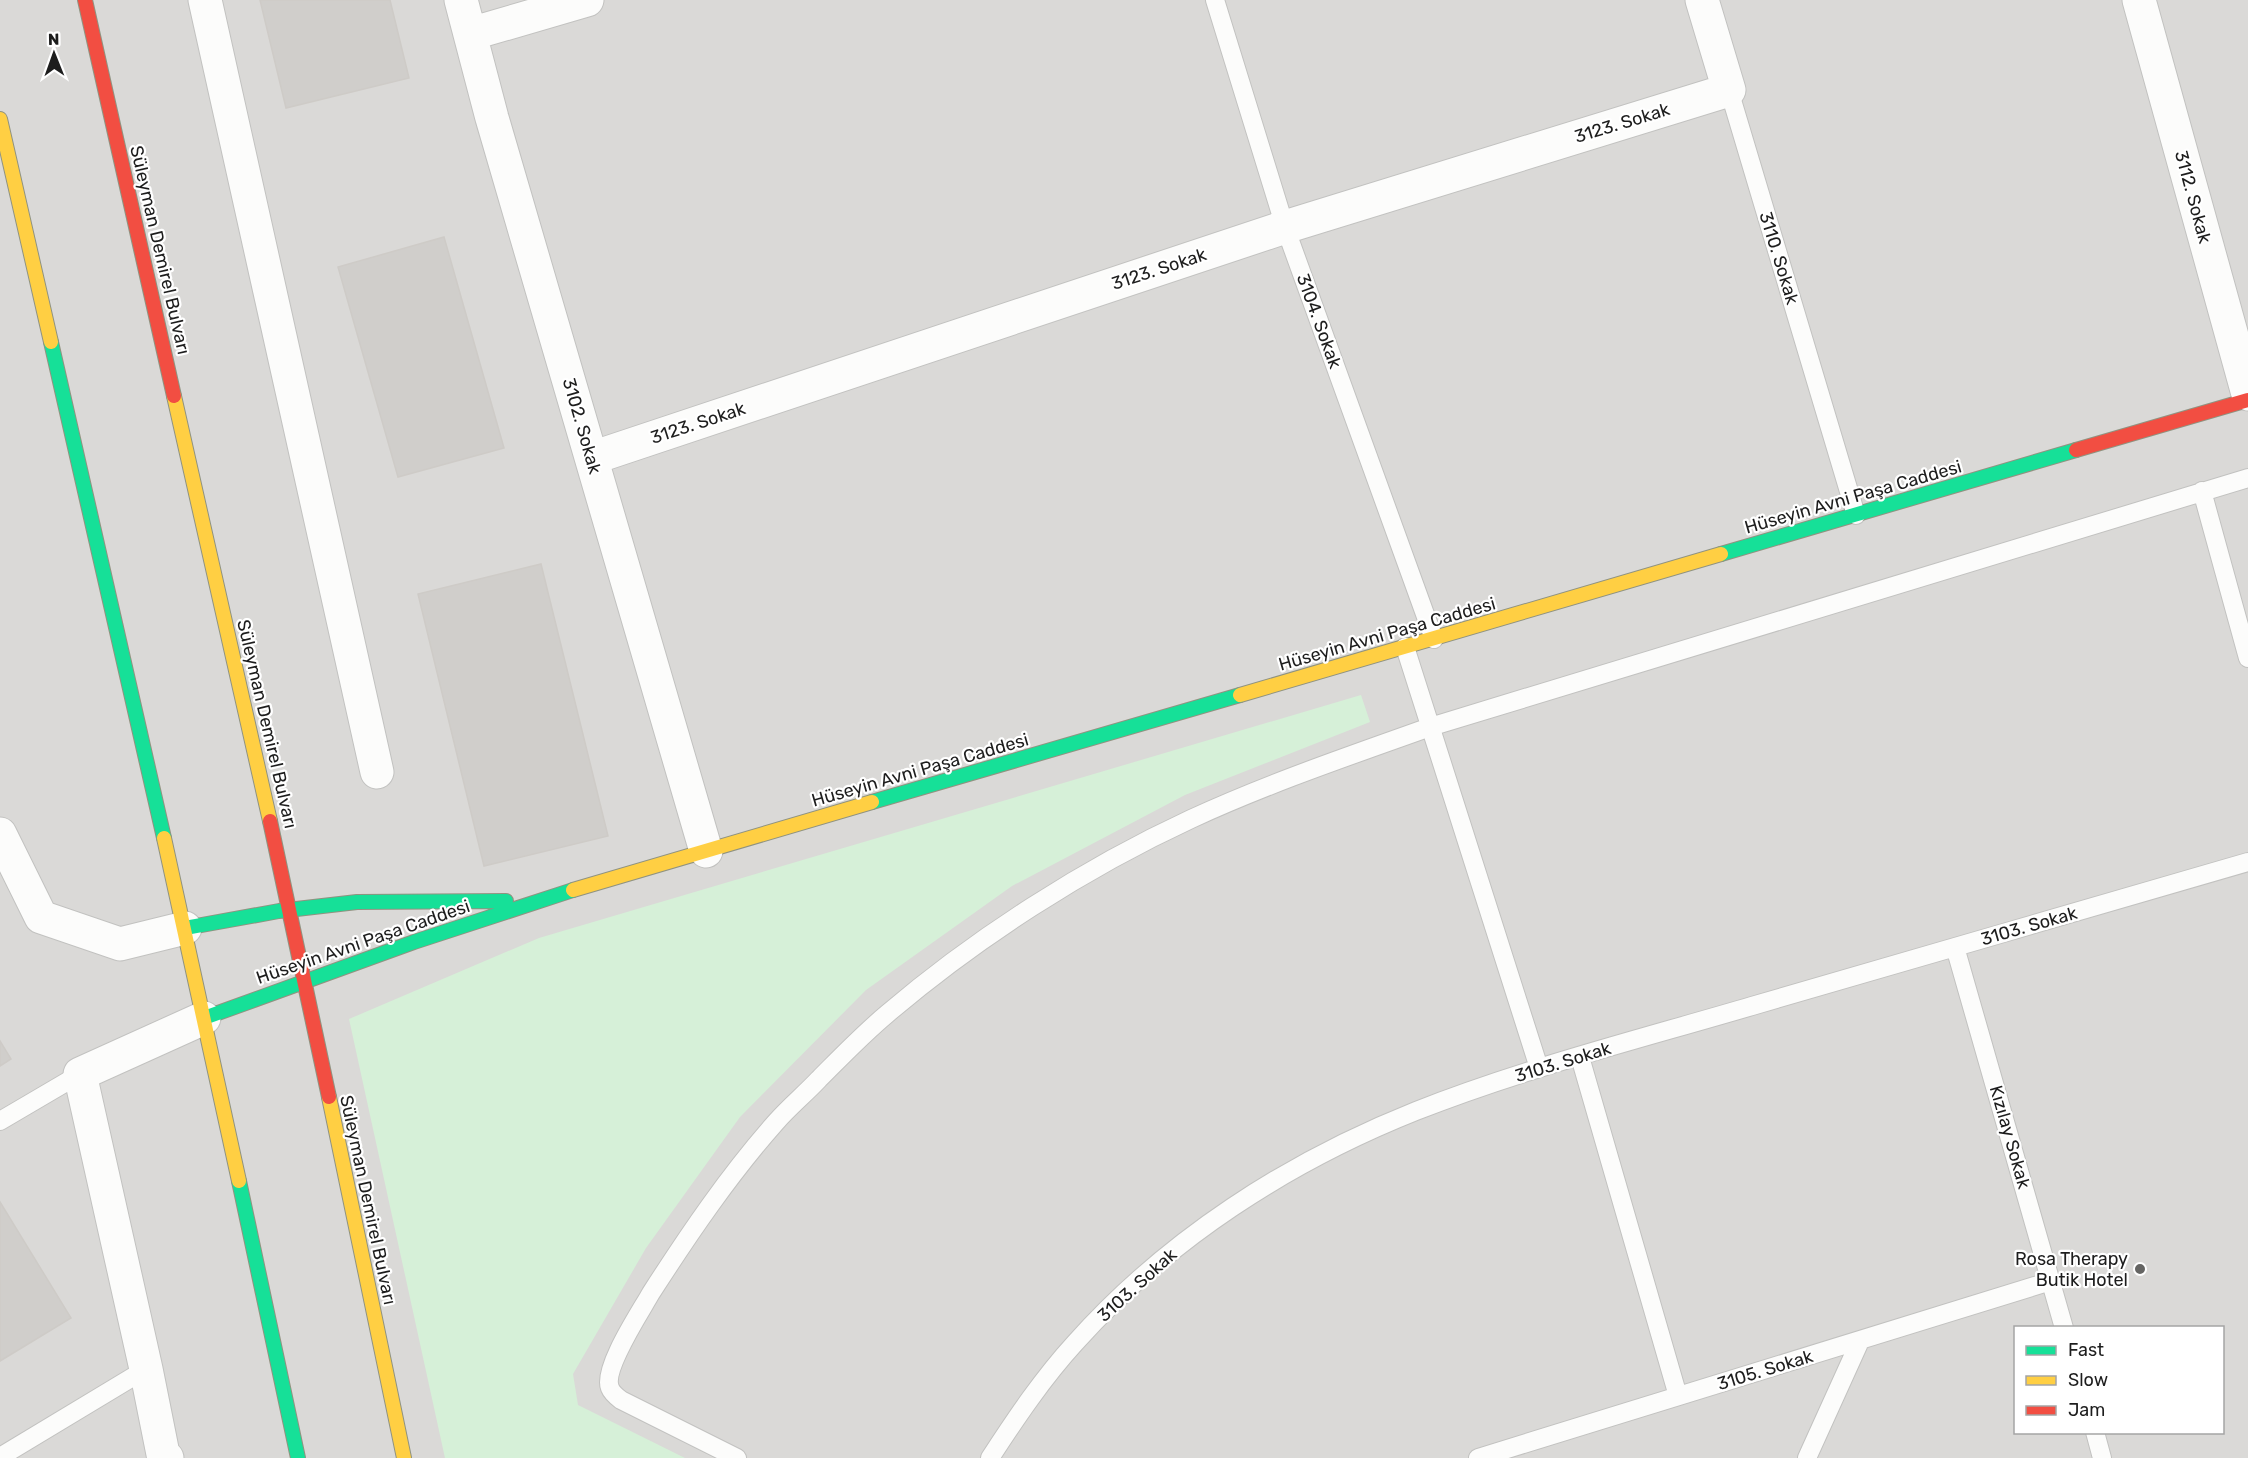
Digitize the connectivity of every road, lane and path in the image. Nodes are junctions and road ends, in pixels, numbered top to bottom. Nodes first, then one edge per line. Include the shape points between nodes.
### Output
1 (85, 0) edge
2 (205, 0) edge
3 (461, 0) edge
4 (587, 0) edge
5 (1215, 0) edge
6 (1702, 0) edge
7 (2145, 2) edge
8 (470, 34) junction
9 (1729, 90) junction
10 (0, 119) edge
11 (1285, 227) junction
12 (2248, 394) edge
13 (2248, 400) edge
14 (592, 458) junction
15 (2248, 478) edge
16 (2202, 491) junction
17 (1856, 515) junction
18 (1434, 639) junction
19 (1405, 647) junction
20 (2248, 658) edge
21 (1430, 728) junction
22 (377, 772) dead end
23 (0, 834) edge
24 (706, 851) junction
25 (2248, 862) edge
26 (535, 901) junction
27 (290, 909) junction
28 (185, 928) junction
29 (1955, 947) junction
30 (304, 981) junction
31 (204, 1018) junction
32 (1580, 1057) junction
33 (1539, 1068) junction
34 (80, 1074) junction
35 (0, 1121) edge
36 (2051, 1281) junction
37 (2063, 1326) edge
38 (1860, 1341) junction
39 (146, 1369) junction
40 (1678, 1396) junction
41 (2096, 1434) edge
42 (0, 1456) edge
43 (167, 1458) edge
44 (298, 1458) edge
45 (404, 1458) edge
46 (737, 1458) edge
47 (990, 1458) edge
48 (1478, 1458) edge
49 (1807, 1458) edge
50 (2102, 1458) edge

1 - 27 main road, Süleyman Demirel Bulvarı
2 - 22 street
3 - 8 street, 3102. Sokak
4 - 8 street
5 - 11 lane, 3104. Sokak
6 - 9 street, 3110. Sokak
7 - 12 street, 3112. Sokak
8 - 14 street, 3102. Sokak
9 - 11 street, 3123. Sokak
9 - 17 lane, 3110. Sokak
10 - 28 main road
11 - 14 street, 3123. Sokak
11 - 18 lane, 3104. Sokak
13 - 17 main road, Hüseyin Avni Paşa Caddesi
14 - 24 street, 3102. Sokak
15 - 16 lane
16 - 20 lane
16 - 21 lane
17 - 18 main road, Hüseyin Avni Paşa Caddesi
18 - 19 main road, Hüseyin Avni Paşa Caddesi
19 - 21 lane
19 - 24 main road, Hüseyin Avni Paşa Caddesi
21 - 33 lane
21 - 46 lane via 1296,774 1190,819 1036,904 955,960 887,1014 776,1122 677,1252 638,1315 608,1378 609,1387 621,1400
23 - 28 street via 41,917 120,944
24 - 26 main road, Hüseyin Avni Paşa Caddesi
25 - 29 lane, 3103. Sokak
26 - 27 main road, Hüseyin Avni Paşa Caddesi via 383,901
26 - 30 main road, Hüseyin Avni Paşa Caddesi
27 - 28 main road, Hüseyin Avni Paşa Caddesi
27 - 30 main road, Süleyman Demirel Bulvarı
28 - 31 main road
29 - 32 lane, 3103. Sokak
29 - 36 lane, Kızılay Sokak
30 - 31 main road, Hüseyin Avni Paşa Caddesi
30 - 45 main road, Süleyman Demirel Bulvarı
31 - 34 street
31 - 44 main road
32 - 33 lane, 3103. Sokak
32 - 40 lane
33 - 47 lane, 3103. Sokak via 1416,1111 1310,1160 1206,1224 1134,1284 1075,1343 1026,1404
34 - 35 lane
34 - 39 street
36 - 37 lane, Kızılay Sokak
36 - 38 lane, 3105. Sokak
38 - 40 lane, 3105. Sokak
38 - 49 lane
39 - 42 lane
39 - 43 street
40 - 48 lane, 3105. Sokak
41 - 50 lane

